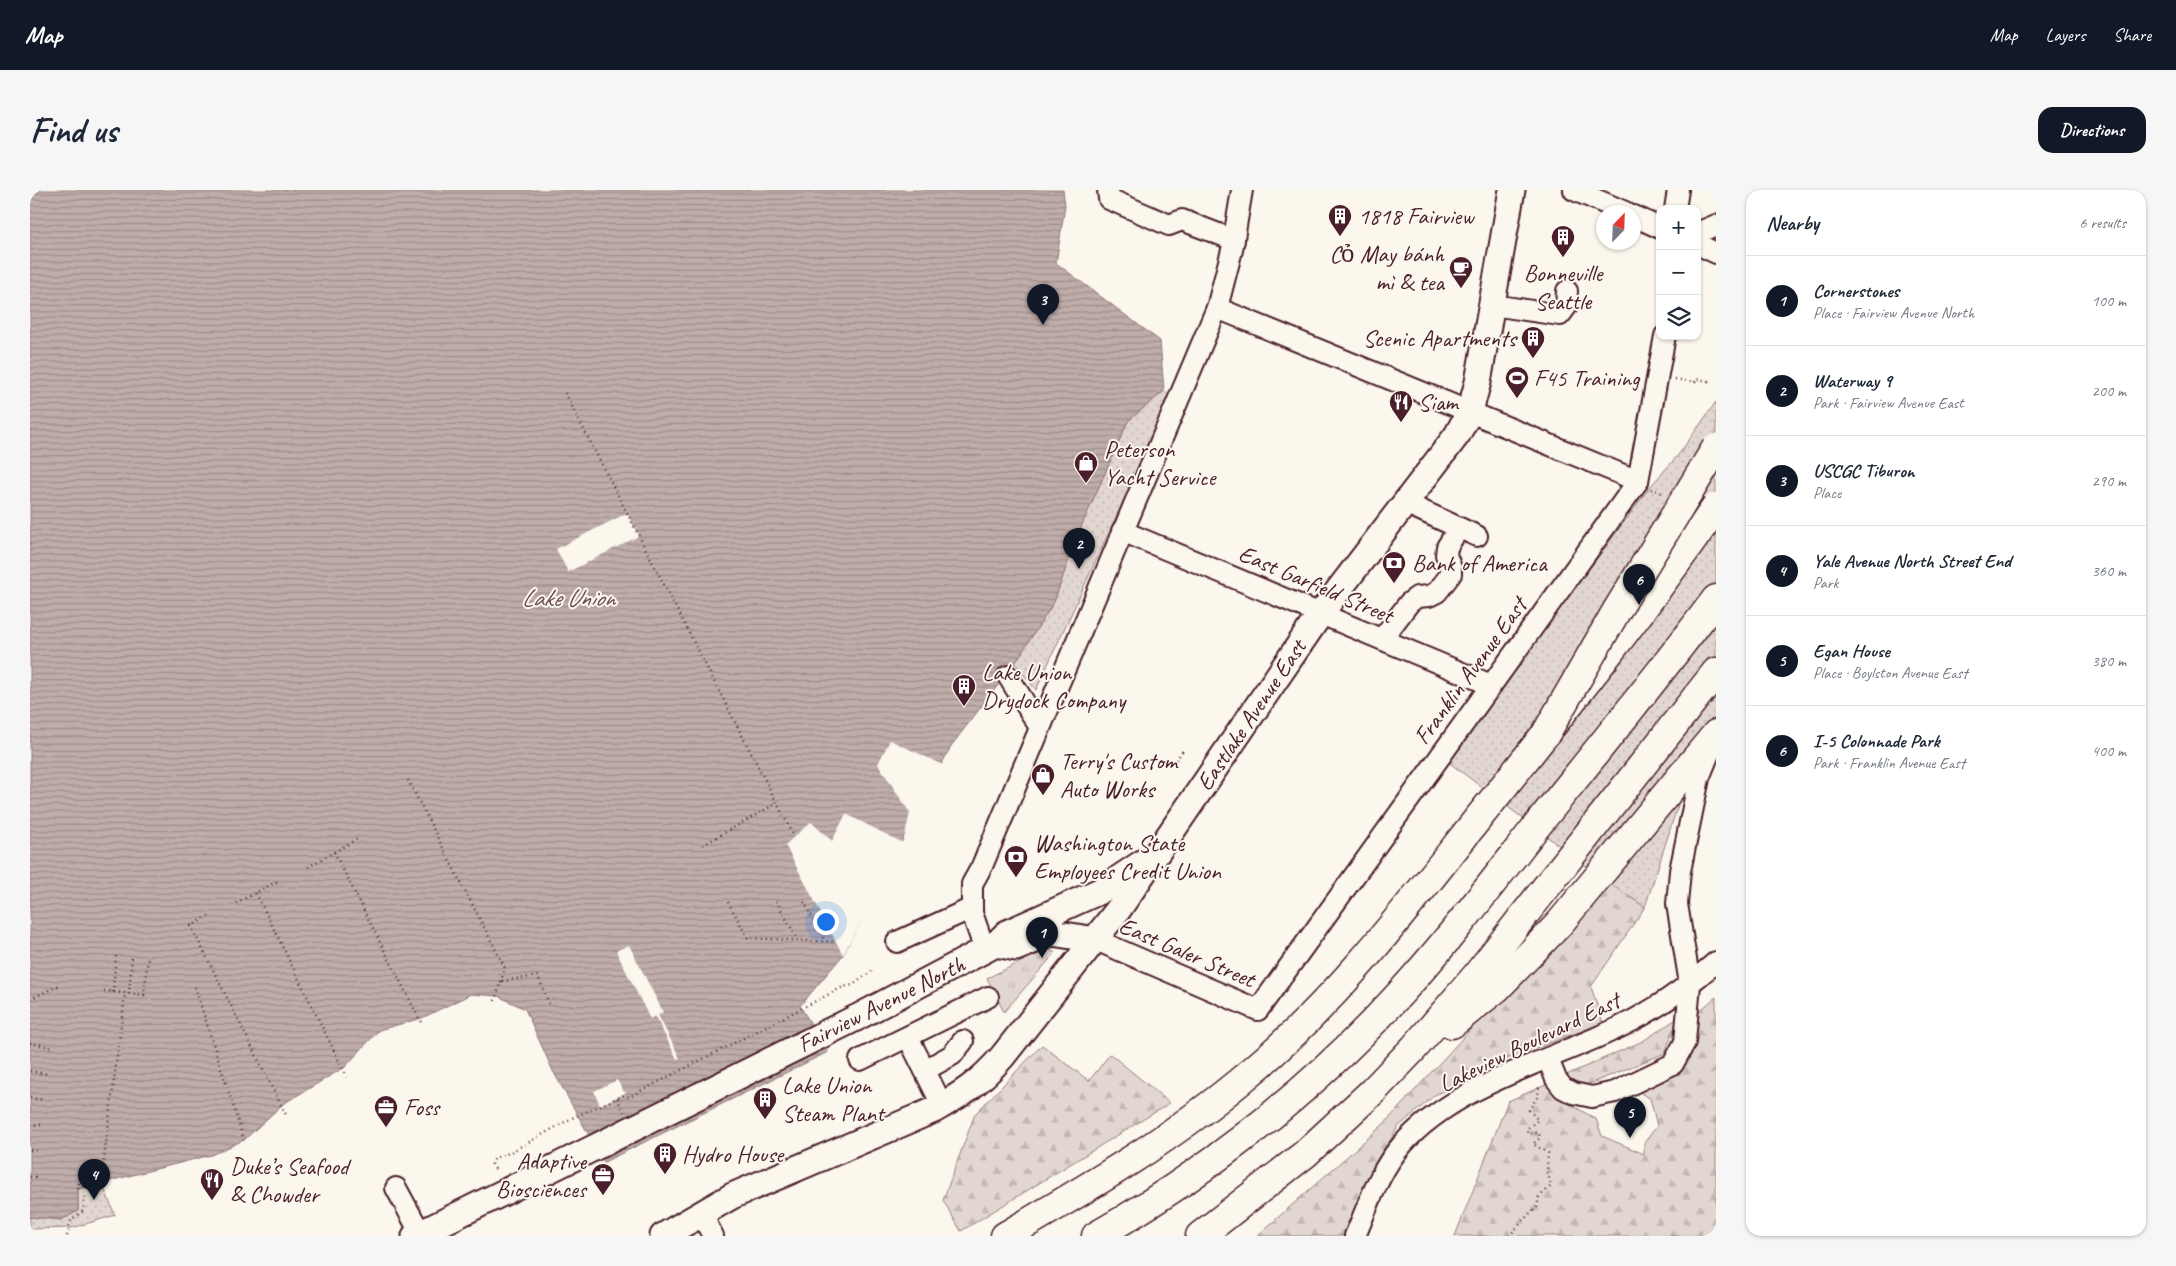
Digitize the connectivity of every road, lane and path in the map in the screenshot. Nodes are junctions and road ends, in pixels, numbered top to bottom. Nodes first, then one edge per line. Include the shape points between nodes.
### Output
1 (1108, 190) edge
2 (1242, 190) edge
3 (1512, 190) edge
4 (1574, 190) edge
5 (1678, 190) edge
6 (1609, 205) edge
7 (1676, 205) edge
8 (1641, 219) edge
9 (1716, 225) edge
10 (1656, 226) edge
11 (1701, 231) edge
12 (1234, 240) junction
13 (1701, 246) edge
14 (1716, 253) edge
15 (1568, 291) dead end
16 (1492, 305) junction
17 (1217, 308) junction
18 (1664, 340) edge
19 (1671, 378) dead end
20 (1708, 380) dead end
21 (565, 393) dead end
22 (1470, 411) junction
23 (1716, 448) edge
24 (1643, 484) junction
25 (1672, 497) dead end
26 (1405, 504) junction
27 (1716, 507) edge
28 (1122, 531) junction
29 (1716, 599) edge
30 (1321, 613) junction
31 (1382, 639) junction
32 (1716, 672) edge
33 (1008, 676) dead end
34 (1491, 685) junction
35 (1039, 726) junction
36 (1545, 734) junction
37 (1716, 734) edge
38 (1716, 738) edge
39 (1184, 749) dead end
40 (1176, 760) dead end
41 (408, 780) dead end
42 (777, 803) junction
43 (794, 836) dead end
44 (357, 839) dead end
45 (703, 845) dead end
46 (1160, 848) junction
47 (334, 852) junction
48 (308, 867) dead end
49 (278, 881) dead end
50 (256, 893) junction
51 (776, 901) dead end
52 (728, 902) dead end
53 (804, 902) dead end
54 (236, 903) dead end
55 (972, 908) junction
56 (209, 916) dead end
57 (798, 940) junction
58 (1096, 940) junction
59 (825, 941) junction
60 (836, 942) dead end
61 (897, 942) dead end
62 (990, 947) junction
63 (116, 954) dead end
64 (132, 956) dead end
65 (148, 958) dead end
66 (1716, 962) edge
67 (873, 970) dead end
68 (502, 981) junction
69 (1690, 984) junction
70 (58, 986) dead end
71 (194, 987) dead end
72 (104, 991) dead end
73 (112, 992) junction
74 (127, 994) junction
75 (988, 997) dead end
76 (30, 1000) edge
77 (494, 1003) dead end
78 (549, 1004) dead end
79 (1258, 1010) joint
80 (422, 1024) dead end
81 (908, 1037) junction
82 (963, 1041) dead end
83 (30, 1043) edge
84 (51, 1047) dead end
85 (1548, 1059) junction
86 (860, 1060) dead end
87 (924, 1070) junction
88 (30, 1072) edge
89 (1392, 1072) junction
90 (48, 1074) dead end
91 (1537, 1076) dead end
92 (347, 1077) dead end
93 (30, 1098) edge
94 (45, 1100) dead end
95 (942, 1105) junction
96 (286, 1115) dead end
97 (30, 1124) edge
98 (41, 1125) dead end
99 (244, 1140) dead end
100 (30, 1150) edge
101 (39, 1150) dead end
102 (495, 1169) dead end
103 (30, 1177) edge
104 (37, 1177) dead end
105 (396, 1188) dead end
106 (78, 1189) dead end
107 (85, 1194) dead end
108 (701, 1213) junction
109 (1099, 1234) edge
110 (420, 1235) edge
111 (67, 1236) edge
112 (663, 1236) edge
113 (713, 1236) edge
114 (1005, 1236) edge
115 (1200, 1236) edge
116 (1355, 1236) edge
117 (1509, 1236) edge

1 - 12 street via 1110,199 1169,225 1182,220
2 - 12 street
3 - 16 main road, Eastlake Avenue East
4 - 6 street
5 - 7 street
8 - 10 street
9 - 11 street
12 - 17 street
13 - 14 street
15 - 16 street via 1566,307 1560,315
16 - 22 main road, Eastlake Avenue East
17 - 22 street
17 - 28 street
18 - 24 street, Franklin Avenue East
19 - 20 path via 1695,382 1696,379
21 - 42 path
22 - 24 street
22 - 26 main road, Eastlake Avenue East via 1457,435
23 - 36 highway, bridge
24 - 25 path
24 - 34 street, Franklin Avenue East
26 - 30 main road, Eastlake Avenue East
26 - 31 street via 1468,532 1447,547 1451,574 1437,592 1408,602
27 - 36 highway, bridge via 1627,632
28 - 30 street, East Garfield Street
28 - 35 street
29 - 109 highway via 1416,975 1330,1064 1248,1135 1178,1185
30 - 31 street, East Garfield Street
30 - 46 main road, Eastlake Avenue East
31 - 34 street, East Garfield Street
32 - 89 highway via 1476,976
33 - 35 street
34 - 79 street, Franklin Avenue East
35 - 55 street via 972,884
36 - 114 highway via 1374,947 1278,1048 1170,1135 1112,1174
37 - 89 highway via 1559,924 1497,988
38 - 69 street via 1698,778 1680,871 1677,904
39 - 40 path
41 - 68 path via 505,968
42 - 43 path
42 - 45 path
44 - 47 path
46 - 58 main road, Eastlake Avenue East
46 - 62 main road, Fairview Avenue North via 1121,878 1008,933
47 - 48 path
47 - 80 path
49 - 50 path
50 - 54 path
50 - 92 path
51 - 57 path
52 - 57 path via 748,938
53 - 59 path
55 - 61 street
55 - 62 street
56 - 96 path via 191,926
57 - 59 path
58 - 62 main road via 1052,934 1016,948
58 - 79 street, East Galer Street
58 - 95 main road, Eastlake Avenue East via 983,1079
59 - 60 path
62 - 110 main road, Fairview Avenue North, bridge via 856,1018
63 - 73 path
64 - 74 path
65 - 74 path via 144,995
66 - 69 street, Lakeview Boulevard East
67 - 102 path via 853,985 843,987 629,1097 624,1095 495,1158 492,1164
68 - 77 path
68 - 78 path via 538,976
69 - 85 street, Lakeview Boulevard East via 1623,1025
69 - 85 street via 1685,1042 1673,1064 1615,1092 1592,1097 1563,1088
70 - 76 path
71 - 99 path
72 - 73 path
73 - 74 path
74 - 106 path via 103,1167 80,1174
75 - 81 street
81 - 86 street
81 - 87 street
82 - 87 street via 952,1055
83 - 84 path
85 - 116 street, Lakeview Boulevard East via 1466,1095 1417,1129 1387,1165
87 - 95 street
88 - 90 path
89 - 115 highway via 1330,1132 1268,1185
91 - 117 path via 1538,1096 1529,1110 1538,1120 1526,1133 1539,1133 1540,1138 1534,1144 1548,1153 1551,1186 1539,1197 1537,1208
93 - 94 path
95 - 108 main road, Eastlake Avenue East via 732,1196
97 - 98 path
100 - 101 path
103 - 104 path
105 - 110 street
107 - 111 path via 83,1211 71,1220
108 - 112 main road, Eastlake Avenue East
108 - 113 street

